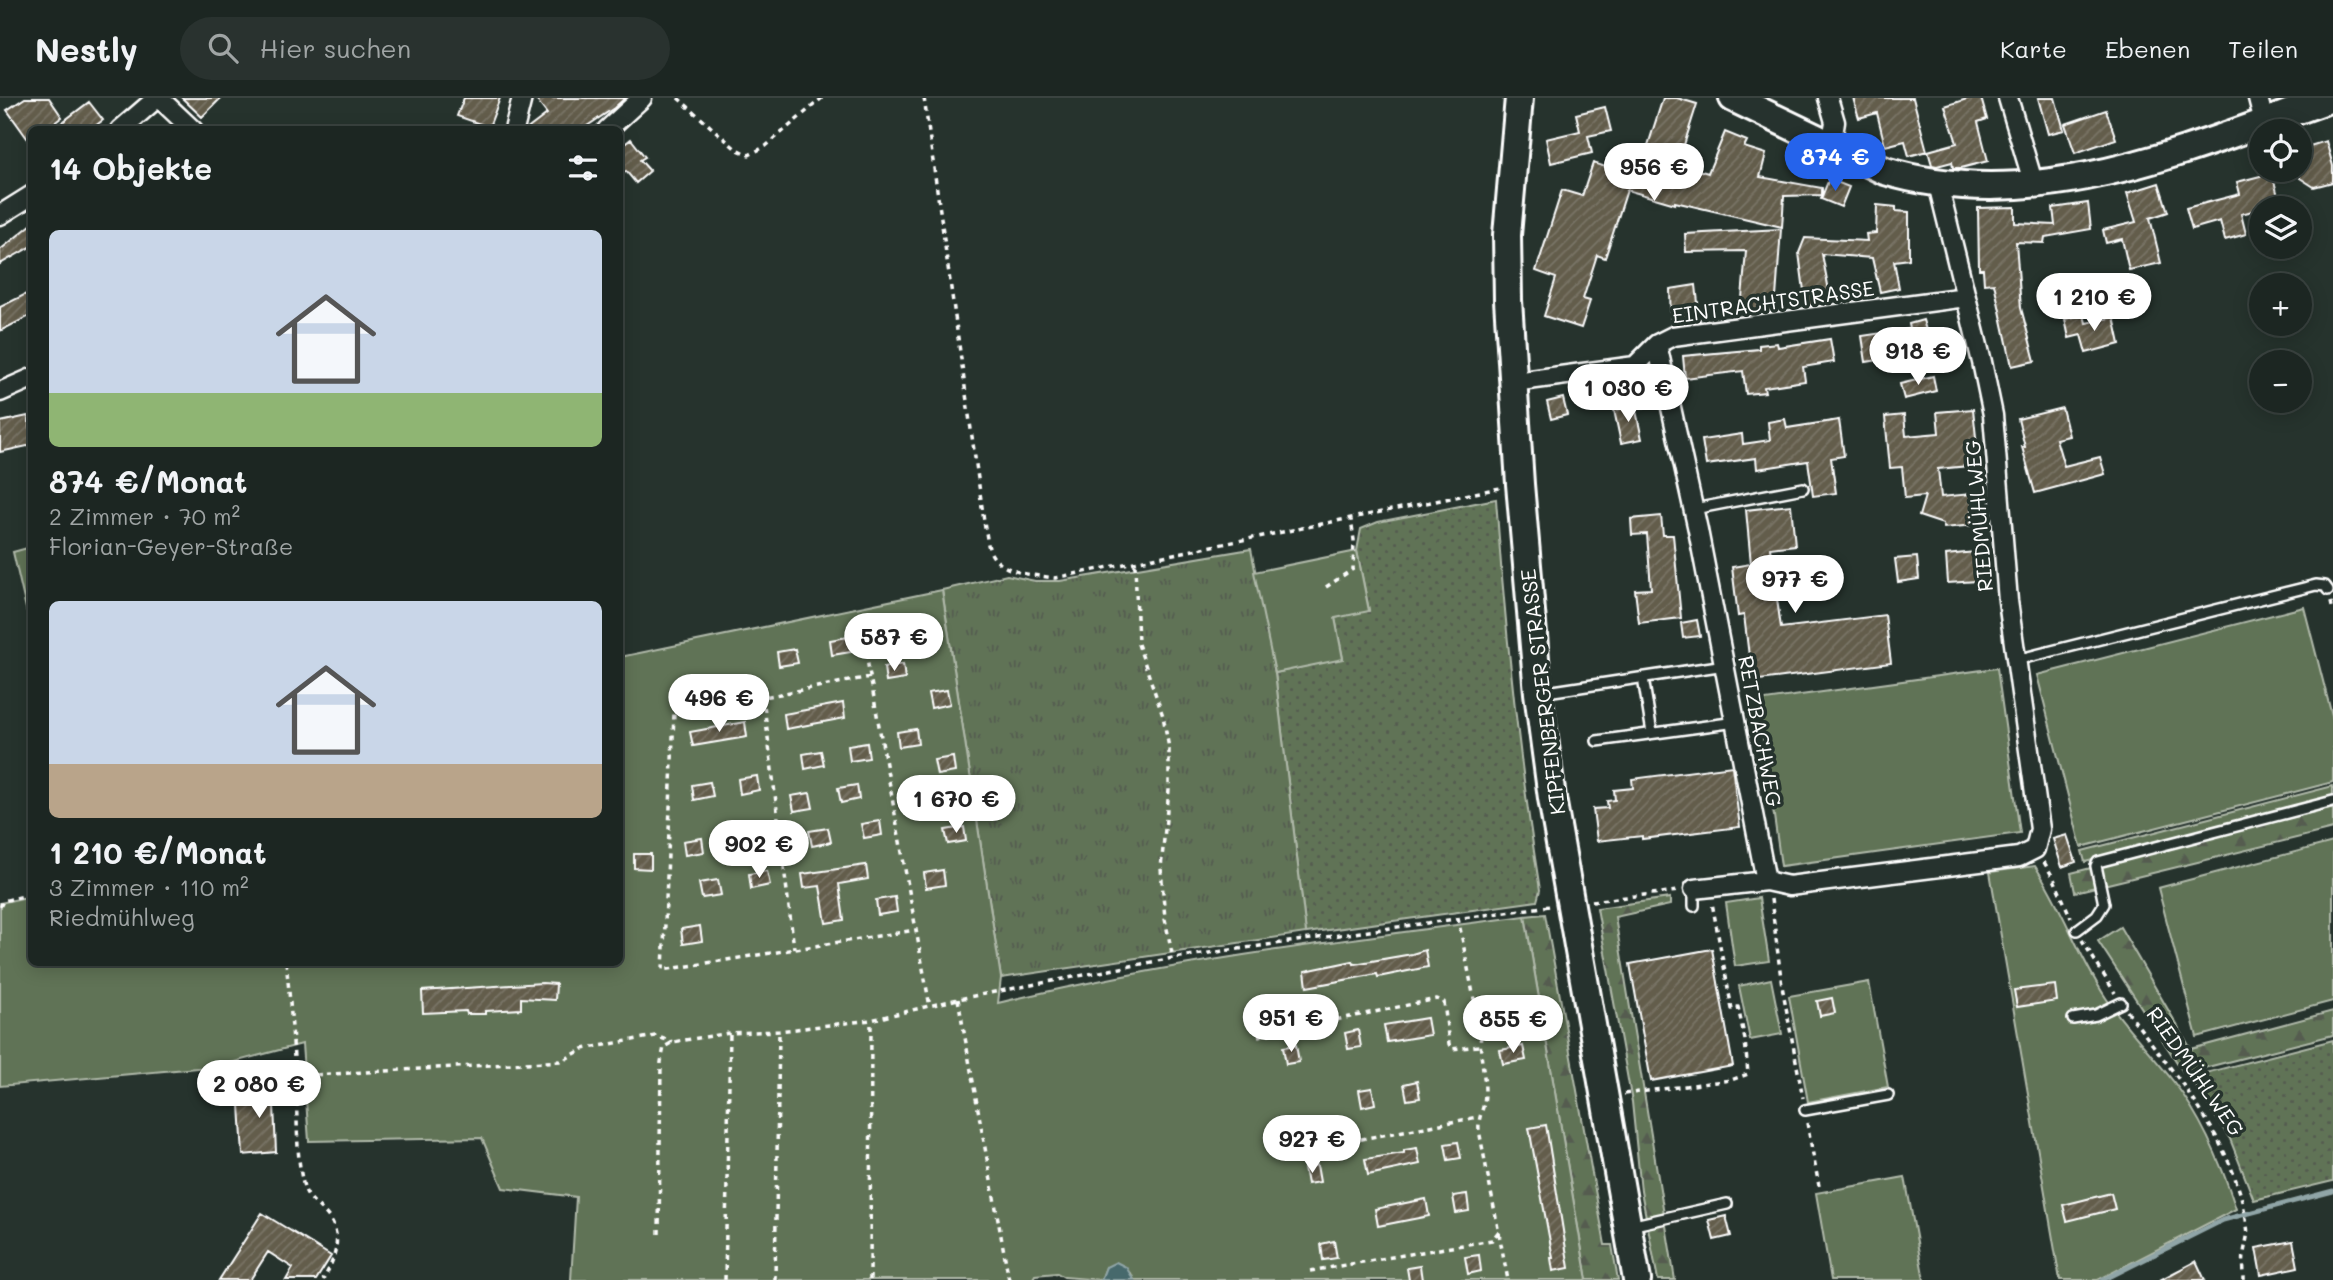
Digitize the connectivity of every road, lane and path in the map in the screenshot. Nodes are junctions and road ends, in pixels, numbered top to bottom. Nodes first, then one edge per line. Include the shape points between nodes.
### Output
1 (158, 98) edge
2 (522, 98) edge
3 (642, 98) edge
4 (678, 98) edge
5 (822, 98) edge
6 (924, 98) edge
7 (1519, 98) edge
8 (1733, 98) edge
9 (1828, 98) edge
10 (2008, 98) edge
11 (2332, 98) edge
12 (2261, 110) edge
13 (125, 126) edge
14 (189, 126) edge
15 (515, 126) edge
16 (611, 126) edge
17 (1831, 146) junction
18 (1938, 184) junction
19 (2034, 185) junction
20 (28, 198) edge
21 (0, 215) edge
22 (1966, 298) junction
23 (1657, 344) junction
24 (28, 380) edge
25 (1514, 382) junction
26 (0, 392) edge
27 (1520, 484) junction
28 (1803, 488) dead end
29 (1694, 509) junction
30 (1351, 520) junction
31 (1135, 563) junction
32 (1326, 587) dead end
33 (2328, 590) dead end
34 (864, 643) dead end
35 (2016, 660) junction
36 (1725, 665) junction
37 (870, 677) junction
38 (1643, 678) junction
39 (1538, 693) junction
40 (763, 697) junction
41 (1736, 722) junction
42 (1652, 733) junction
43 (1597, 741) dead end
44 (2333, 802) edge
45 (1766, 881) junction
46 (1699, 894) junction
47 (28, 895) edge
48 (2, 901) edge
49 (1571, 903) junction
50 (0, 907) edge
51 (1458, 918) junction
52 (916, 930) junction
53 (2077, 930) dead end
54 (794, 948) junction
55 (1173, 958) junction
56 (286, 966) edge
57 (958, 999) junction
58 (2122, 1003) joint
59 (930, 1007) junction
60 (871, 1020) junction
61 (2073, 1020) dead end
62 (779, 1031) junction
63 (730, 1033) junction
64 (1258, 1036) dead end
65 (673, 1042) junction
66 (1793, 1044) dead end
67 (1479, 1046) junction
68 (296, 1076) junction
69 (1624, 1094) dead end
70 (1888, 1094) dead end
71 (1805, 1110) dead end
72 (1478, 1116) junction
73 (1282, 1154) dead end
74 (1727, 1204) dead end
75 (1628, 1227) junction
76 (1499, 1231) junction
77 (659, 1234) dead end
78 (1310, 1271) dead end
79 (323, 1280) edge
80 (725, 1280) edge
81 (775, 1280) edge
82 (870, 1280) edge
83 (1009, 1280) edge
84 (1508, 1280) edge
85 (1637, 1280) edge
86 (2244, 1280) edge

1 - 13 street
1 - 14 street
2 - 15 street
3 - 16 street
4 - 5 path via 749,155
6 - 31 path via 990,552 1007,568 1055,578
7 - 25 street, KIPFENBERGER STRASSE via 1507,235
8 - 17 street
9 - 17 street via 1835,122
10 - 19 street
11 - 12 street
12 - 19 street via 2142,163
17 - 18 street via 1885,171
18 - 19 street
18 - 22 street, RIEDMÜHLWEG
20 - 21 street
22 - 23 street, EINTRACHTSTRASSE via 1673,336
22 - 35 street, RIEDMÜHLWEG via 1993,415
23 - 25 street, EINTRACHTSTRASSE via 1635,366
23 - 29 street, RETZBACHWEG
24 - 26 street
25 - 27 street, KIPFENBERGER STRASSE
27 - 30 path
27 - 39 street, KIPFENBERGER STRASSE
28 - 29 lane
29 - 36 street, RETZBACHWEG
30 - 31 path
30 - 32 path via 1353,569
31 - 55 path via 1138,644 1170,748 1161,868
33 - 35 lane via 2316,585
34 - 37 path
35 - 45 street, RIEDMÜHLWEG via 2040,829 2035,849 2019,857 1803,885
36 - 38 lane
36 - 41 street, RETZBACHWEG
37 - 40 path
37 - 52 path
38 - 39 lane
38 - 42 lane
39 - 49 street, KIPFENBERGER STRASSE
40 - 54 path
40 - 54 path via 674,715 663,970
41 - 42 lane
41 - 45 street, RETZBACHWEG
42 - 43 lane
44 - 53 lane via 2098,862 2104,904
45 - 46 street
45 - 66 path
46 - 49 path
46 - 69 path via 1732,1009 1738,1007 1748,1074
47 - 48 path
48 - 50 path
49 - 51 path
49 - 75 street, KIPFENBERGER STRASSE
51 - 55 path
51 - 67 path via 1481,1034
52 - 54 path
52 - 59 path
55 - 57 path
56 - 68 path
57 - 59 path
57 - 83 path
58 - 61 lane
58 - 86 path, RIEDMÜHLWEG via 2207,1119 2234,1172 2248,1229
59 - 60 path
60 - 62 path
60 - 82 path
62 - 63 path
62 - 81 path
63 - 65 path
63 - 80 path
64 - 67 path via 1437,999 1444,1002 1452,1049
65 - 68 path via 655,1036 583,1049 562,1061
65 - 77 path via 664,1047 661,1062
67 - 72 path via 1484,1103
68 - 79 path via 304,1186 335,1227 338,1240
70 - 71 lane
72 - 73 path
72 - 76 path
74 - 75 lane
75 - 85 street, KIPFENBERGER STRASSE
76 - 78 path via 1492,1240
76 - 84 path

